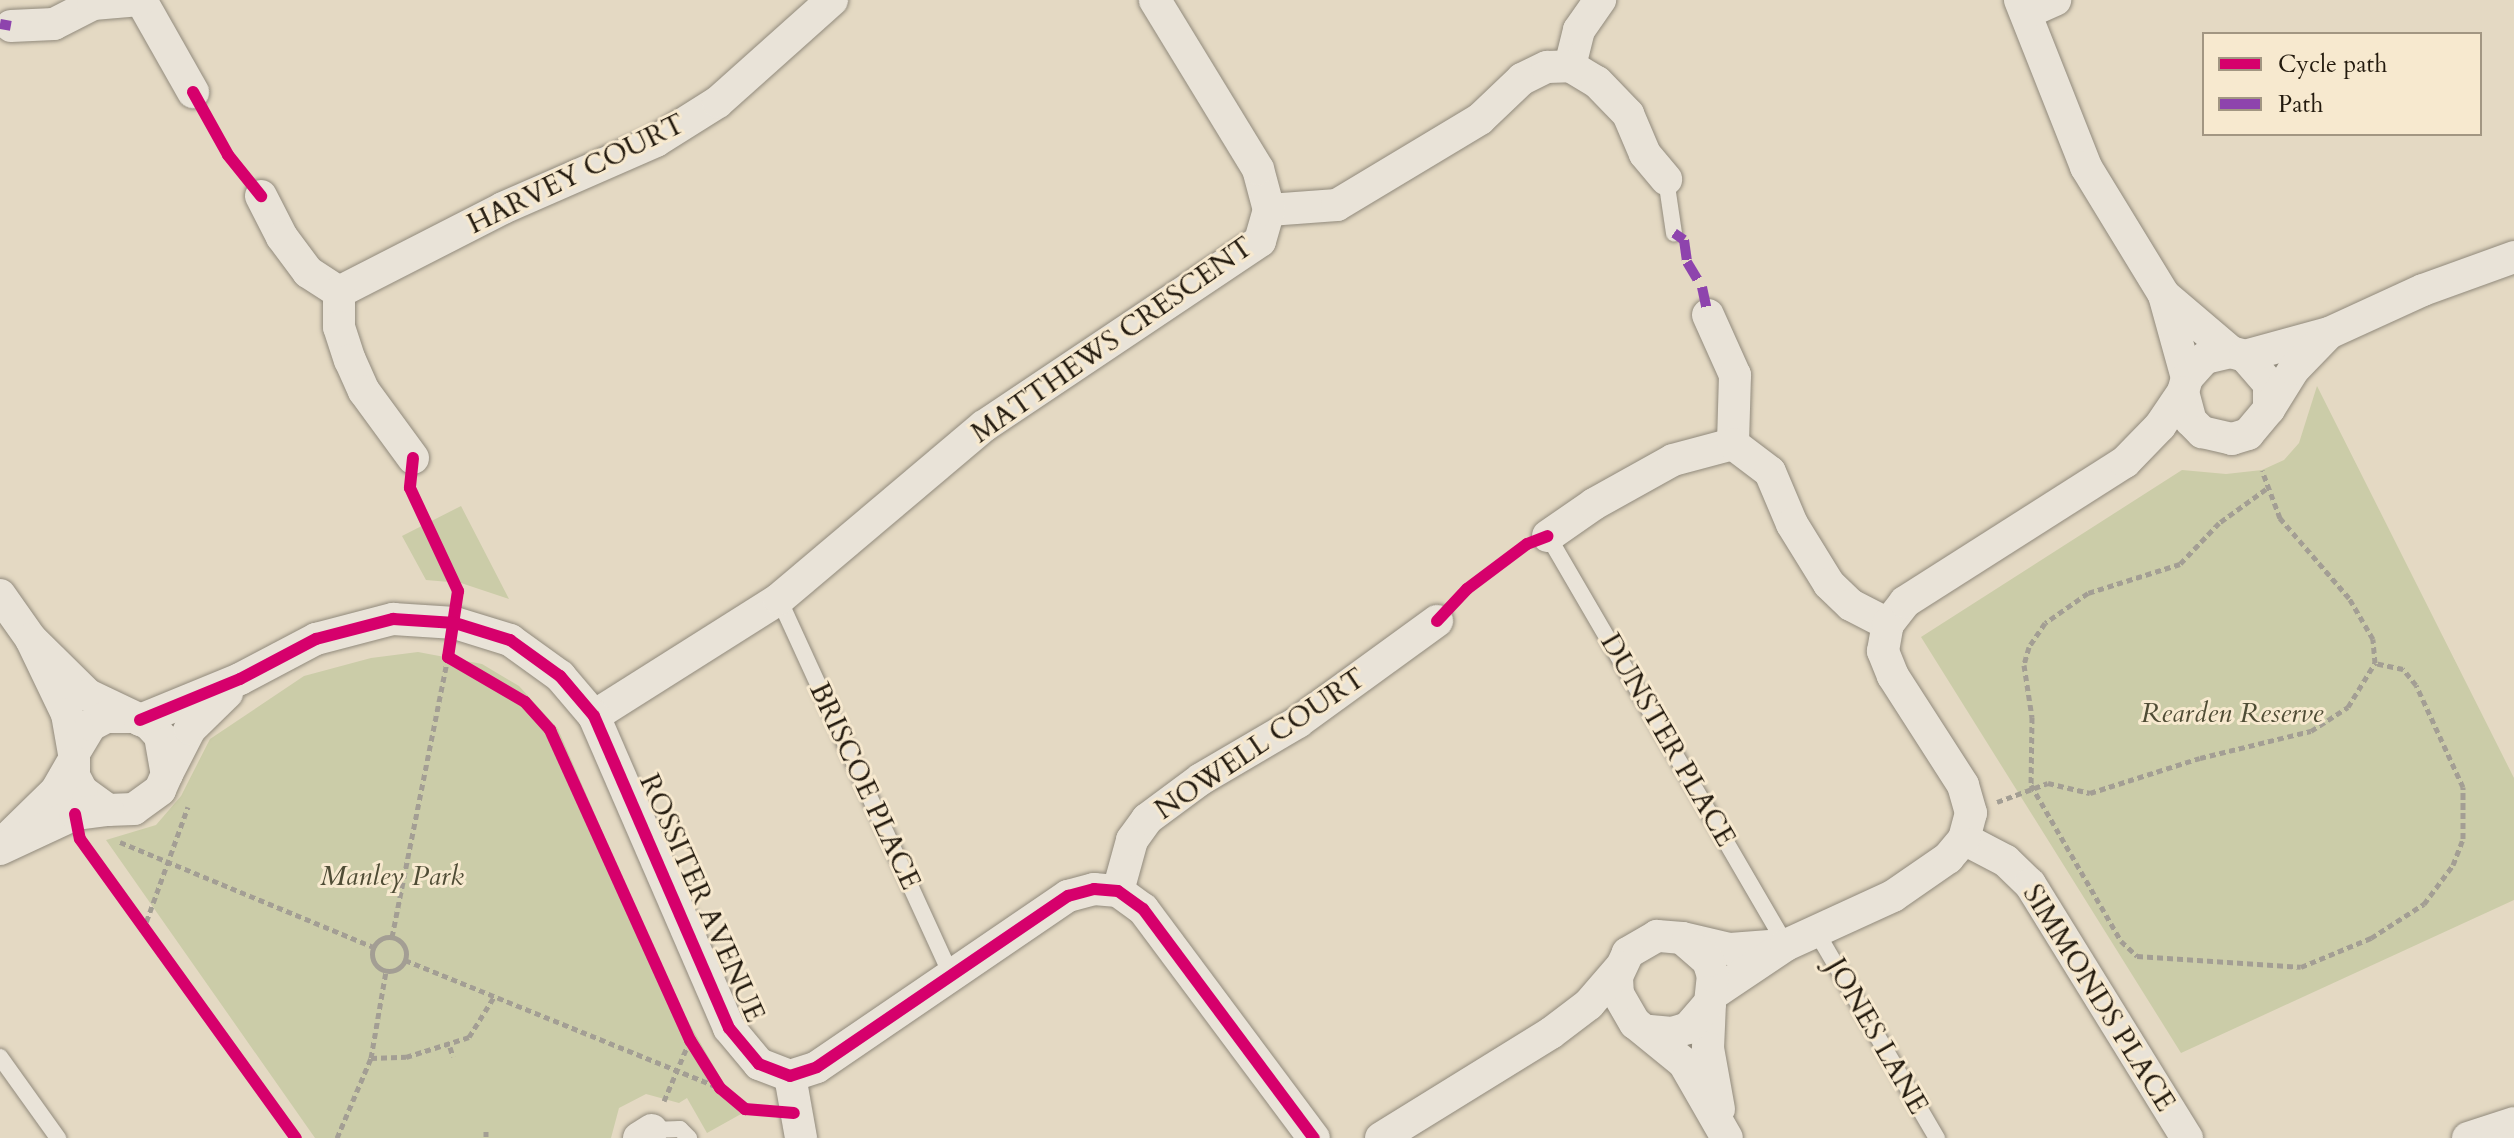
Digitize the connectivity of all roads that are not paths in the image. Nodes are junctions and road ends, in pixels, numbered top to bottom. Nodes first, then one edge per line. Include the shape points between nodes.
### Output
1 (140, 0) edge
2 (832, 0) edge
3 (1155, 0) edge
4 (1600, 0) edge
5 (2055, 0) edge
6 (2023, 7) edge
7 (11, 26) dead end
8 (1570, 66) junction
9 (193, 92) dead end
10 (1666, 179) joint
11 (261, 196) dead end
12 (1269, 210) junction
13 (1674, 233) dead end
14 (2514, 257) edge
15 (339, 292) junction
16 (2164, 295) junction
17 (1708, 315) dead end
18 (2329, 333) junction
19 (2238, 354) junction
20 (2185, 385) junction
21 (2269, 409) junction
22 (2216, 438) junction
23 (1733, 444) junction
24 (413, 458) dead end
25 (2125, 462) junction
26 (1548, 536) joint
27 (0, 595) edge
28 (779, 599) junction
29 (1437, 621) dead end
30 (1888, 624) junction
31 (31, 639) junction
32 (240, 679) junction
33 (594, 716) junction
34 (137, 718) junction
35 (74, 757) junction
36 (167, 774) junction
37 (110, 825) junction
38 (1967, 826) junction
39 (0, 847) edge
40 (1118, 891) junction
41 (1817, 933) junction
42 (1682, 938) junction
43 (1786, 945) junction
44 (1620, 968) junction
45 (950, 973) junction
46 (1712, 998) junction
47 (1647, 1029) junction
48 (1551, 1033) junction
49 (0, 1057) edge
50 (790, 1076) junction
51 (2514, 1123) edge
52 (645, 1134) edge
53 (1726, 1135) edge
54 (58, 1138) edge
55 (689, 1138) edge
56 (801, 1138) edge
57 (1314, 1138) edge
58 (1381, 1138) edge
59 (1937, 1138) edge
60 (2187, 1138) edge
61 (2468, 1138) edge

1 - 7 street via 93,4 54,24
1 - 9 street
2 - 15 street, HARVEY COURT via 718,102 656,141 503,208
3 - 12 street, MATTHEWS CRESCENT via 1258,169
4 - 8 street via 1579,30
5 - 6 street
6 - 16 street via 2086,167
8 - 10 street via 1597,82 1628,114 1645,154
8 - 12 street via 1547,67 1522,79 1480,119 1337,205
10 - 13 lane
11 - 15 street via 308,272
12 - 28 street, MATTHEWS CRESCENT via 1260,241 1236,261 984,426
14 - 18 street via 2423,290
15 - 24 street via 339,327 350,360 364,391
16 - 19 street
16 - 20 street
17 - 23 street via 1735,375
18 - 19 street
18 - 21 street via 2294,369
19 - 20 street via 2205,358
19 - 21 street via 2269,384
20 - 22 street via 2191,421
20 - 25 street via 2160,426
21 - 22 street via 2248,434
22 - 25 street via 2176,443
23 - 26 street via 1673,460
23 - 30 street via 1770,472 1792,524 1829,584 1851,605
25 - 30 street via 1905,602
26 - 43 lane, DUNSTER PLACE
27 - 31 street
28 - 33 street, MATTHEWS CRESCENT
28 - 45 lane, BRISCOE PLACE
29 - 40 street, NOWELL COURT via 1298,722 1201,779 1147,819 1132,840
30 - 38 street via 1883,651 1893,676 1963,785
31 - 34 street via 88,695
31 - 35 street via 67,714
32 - 33 street, ROSSITER AVENUE via 316,639 393,619 455,623 510,640 560,676
32 - 34 street, ROSSITER AVENUE
32 - 36 street, ROSSITER AVENUE via 190,729
33 - 50 street, ROSSITER AVENUE via 729,1028 759,1064
34 - 35 street via 106,717 91,725
34 - 36 street via 160,736
35 - 37 street via 82,791
35 - 39 street via 56,791
36 - 37 street via 149,802
37 - 39 street via 75,814
38 - 41 street via 1948,858 1893,896
38 - 60 street, SIMMONDS PLACE via 2030,884
40 - 45 street via 1094,889 1068,896
40 - 57 street via 1143,909
41 - 43 street
41 - 59 lane, JONES LANE
42 - 43 street via 1730,949
42 - 44 street via 1657,936 1641,942
42 - 46 street via 1708,961
43 - 46 street
44 - 47 street via 1618,994 1624,1010
44 - 48 street via 1589,1004
45 - 50 street via 817,1067
46 - 47 street via 1688,1028 1672,1033
46 - 53 street via 1708,1048
47 - 48 street via 1599,1025
47 - 53 street via 1684,1063
48 - 58 street
49 - 54 lane
50 - 56 street
51 - 61 street
52 - 55 lane via 680,1129

